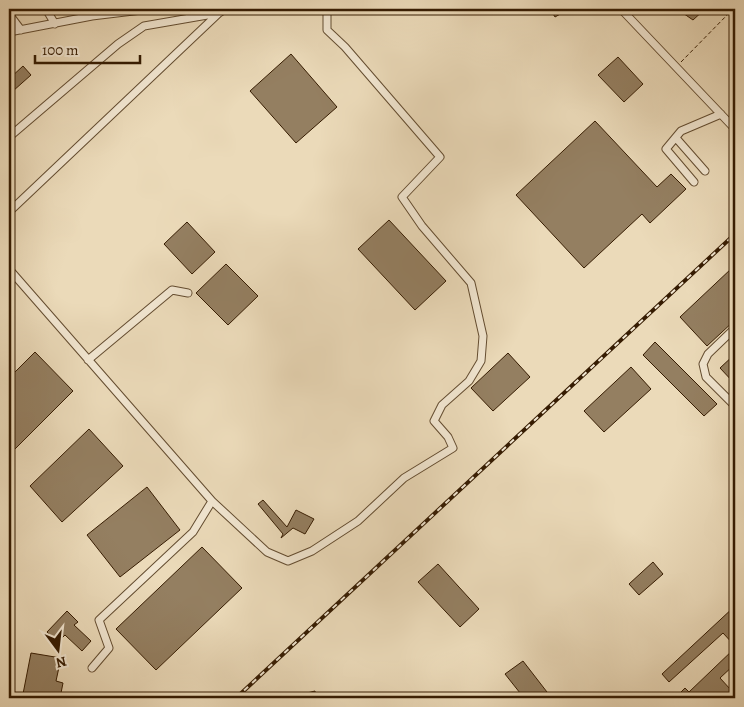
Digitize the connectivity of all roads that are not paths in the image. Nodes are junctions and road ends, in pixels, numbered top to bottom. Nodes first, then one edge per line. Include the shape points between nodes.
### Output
1 (46, 9) edge
2 (150, 9) edge
3 (327, 9) edge
4 (621, 9) edge
5 (222, 11) edge
6 (91, 12) edge
7 (9, 14) edge
8 (55, 24) junction
9 (22, 30) junction
10 (9, 32) edge
11 (721, 114) junction
12 (735, 129) edge
13 (9, 137) edge
14 (676, 138) junction
15 (705, 171) dead end
16 (694, 182) dead end
17 (9, 212) edge
18 (9, 269) edge
19 (188, 293) dead end
20 (735, 328) edge
21 (88, 360) junction
22 (735, 406) edge
23 (212, 501) junction
24 (92, 668) dead end

1 - 8 street
2 - 6 street
3 - 23 street via 327,30 440,157 402,197 422,226 471,283 483,336 480,361 469,381 442,405 434,421 453,448 404,478 358,521 312,551 288,561 267,552
4 - 11 street
5 - 13 street via 144,26 118,44
5 - 17 street
6 - 8 street
7 - 9 street
8 - 9 street
9 - 10 street
11 - 12 street
11 - 14 street via 681,131
14 - 15 street
14 - 16 street via 666,149
18 - 21 street
19 - 21 street via 172,290
20 - 22 street via 708,354 703,364 706,377
21 - 23 street
23 - 24 street via 193,532 100,620 109,648

